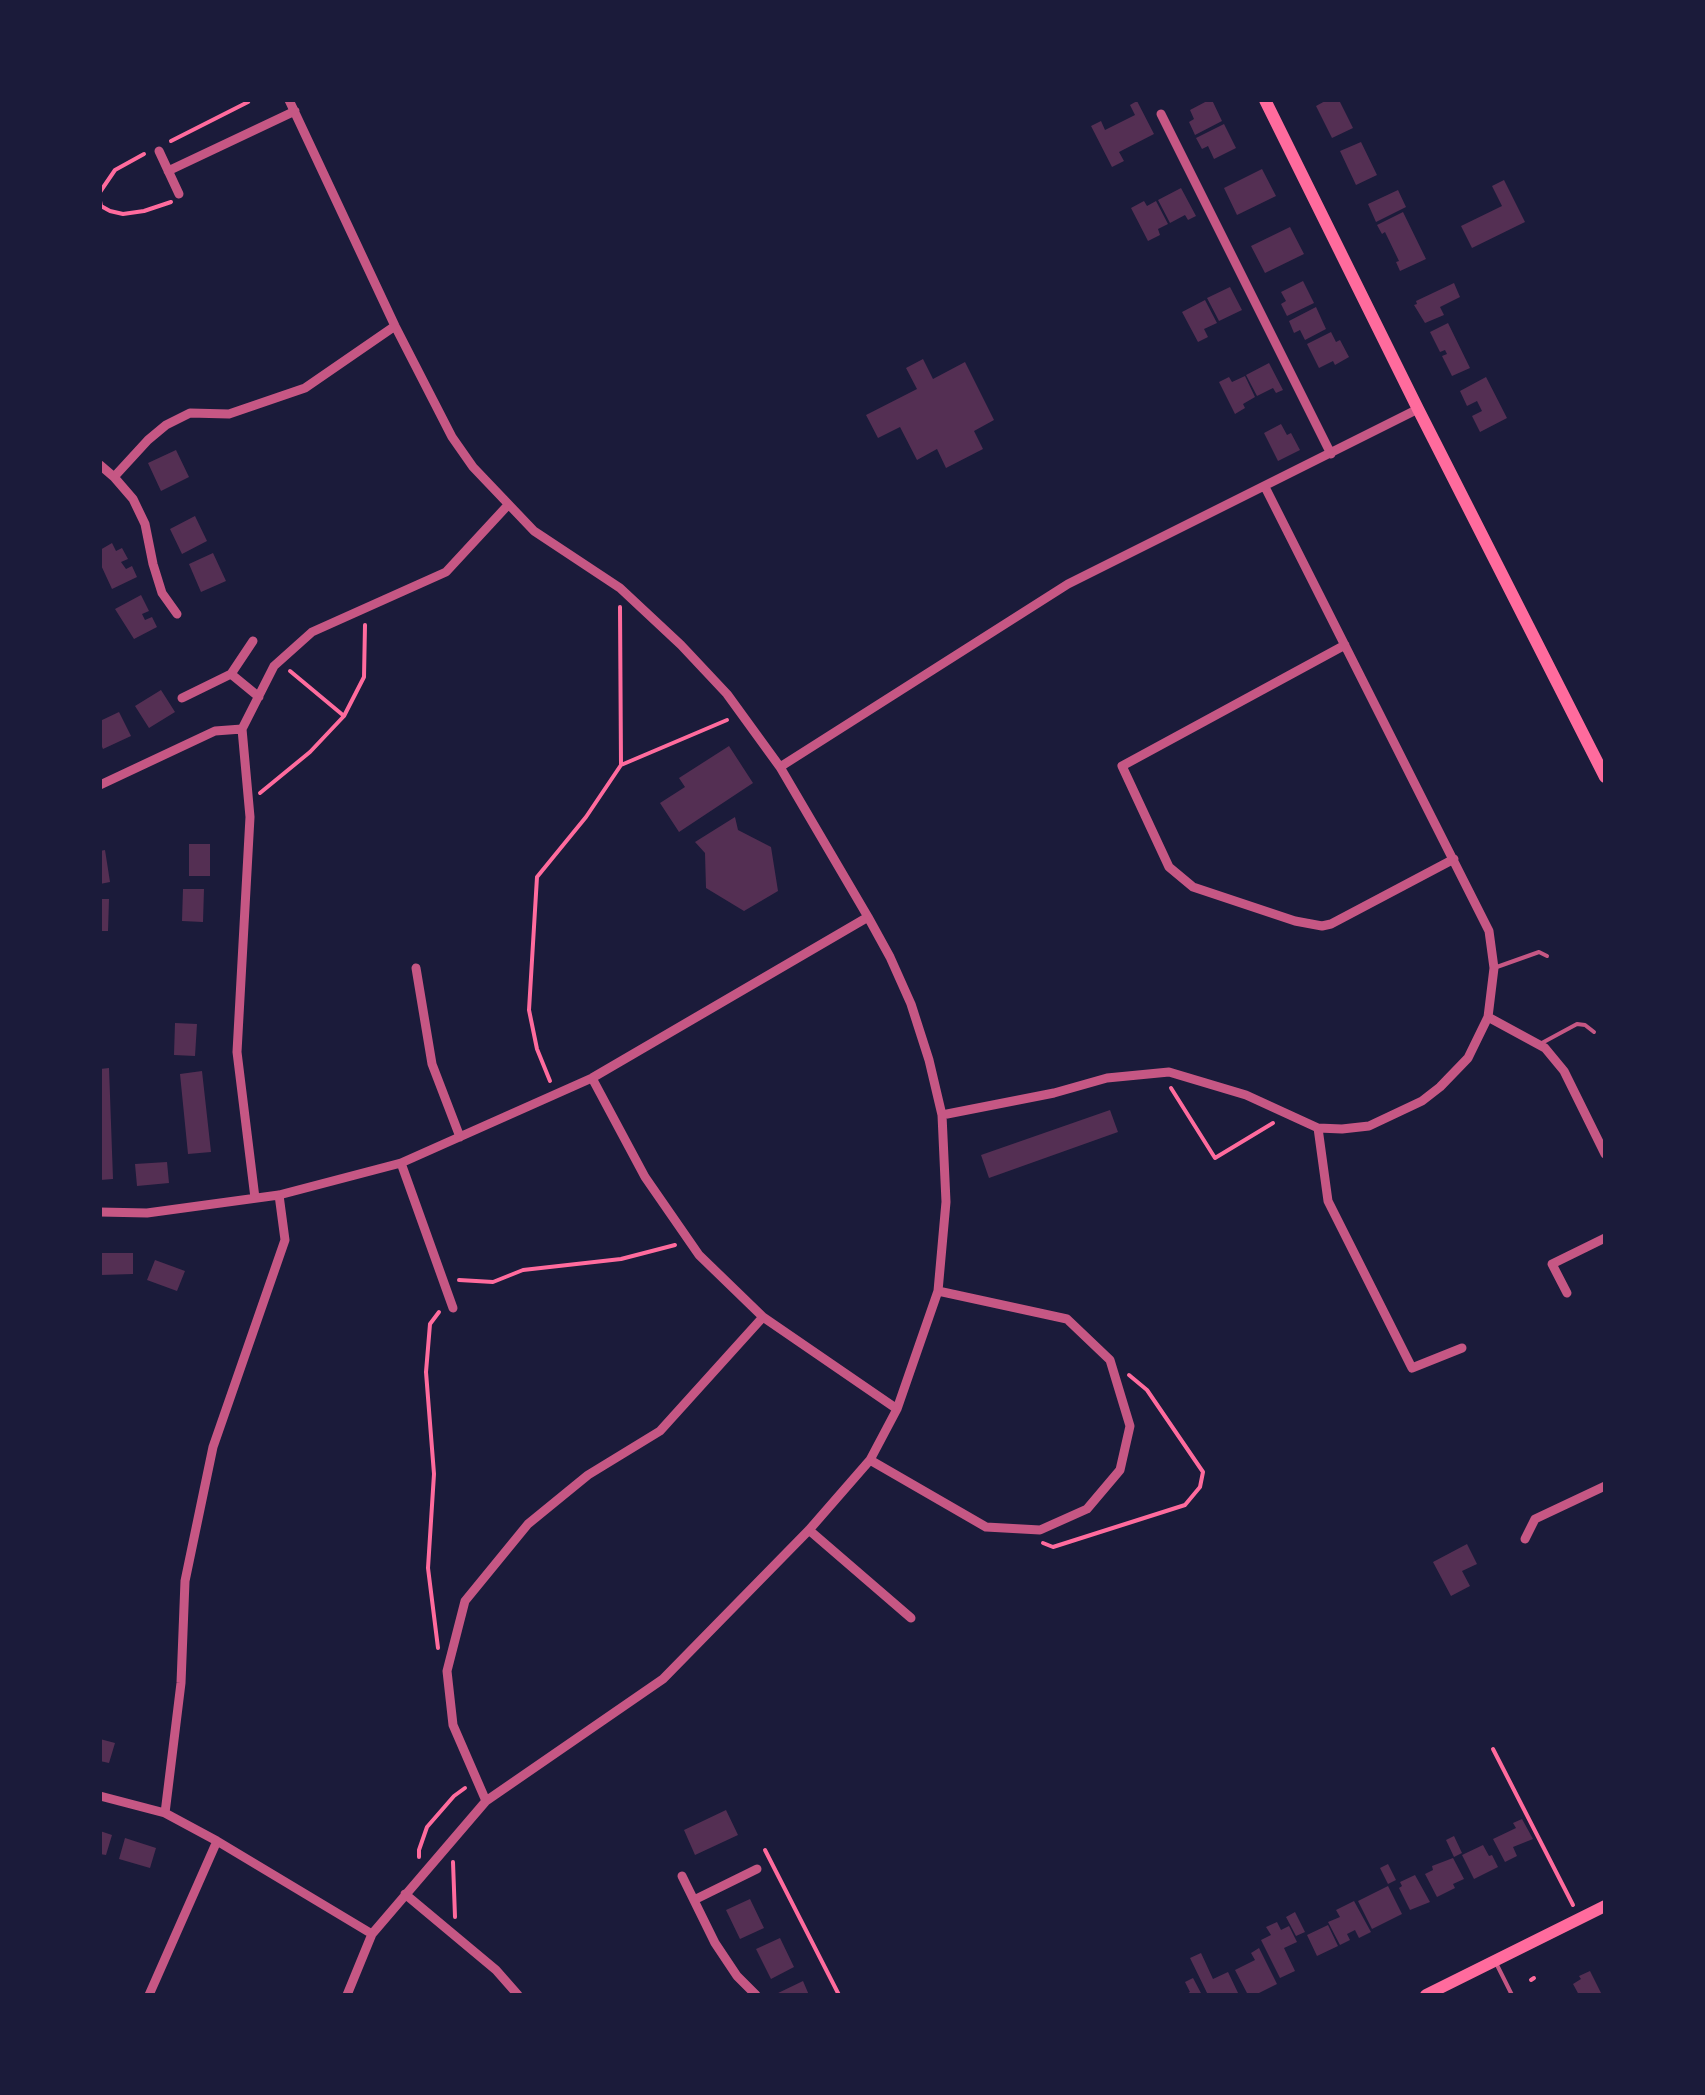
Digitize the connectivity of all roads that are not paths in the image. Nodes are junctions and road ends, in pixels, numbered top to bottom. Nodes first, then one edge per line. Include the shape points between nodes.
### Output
1 (289, 100) edge
2 (1265, 100) edge
3 (295, 111) junction
4 (1162, 114) dead end
5 (159, 151) dead end
6 (168, 171) junction
7 (179, 194) road end
8 (395, 326) junction
9 (1418, 409) junction
10 (1331, 454) junction
11 (100, 466) edge
12 (114, 477) junction
13 (1265, 487) junction
14 (508, 505) junction
15 (177, 614) dead end
16 (253, 640) dead end
17 (1345, 645) junction
18 (231, 674) junction
19 (258, 696) junction
20 (182, 698) dead end
21 (242, 730) junction
22 (780, 767) junction
23 (1605, 777) edge
24 (100, 785) edge
25 (1454, 859) junction
26 (868, 917) junction
27 (1548, 956) dead end
28 (416, 968) dead end
29 (1494, 968) junction
30 (1488, 1017) junction
31 (1594, 1032) dead end
32 (1540, 1044) junction
33 (592, 1078) junction
34 (942, 1114) junction
35 (1318, 1128) junction
36 (460, 1137) junction
37 (1605, 1154) edge
38 (401, 1163) junction
39 (279, 1196) junction
40 (254, 1198) junction
41 (100, 1212) edge
42 (1605, 1238) edge
43 (938, 1291) junction
44 (1567, 1293) dead end
45 (451, 1303) road end
46 (763, 1317) junction
47 (1462, 1348) dead end
48 (897, 1409) junction
49 (870, 1460) junction
50 (1605, 1486) edge
51 (809, 1530) junction
52 (1525, 1539) dead end
53 (911, 1618) dead end
54 (100, 1796) edge
55 (486, 1801) junction
56 (165, 1813) junction
57 (217, 1840) junction
58 (757, 1869) dead end
59 (682, 1876) dead end
60 (405, 1894) junction
61 (694, 1900) junction
62 (1605, 1906) edge
63 (372, 1934) junction
64 (1495, 1960) junction
65 (149, 1995) edge
66 (347, 1995) edge
67 (518, 1995) edge
68 (756, 1995) edge
69 (1426, 1995) edge
70 (1512, 1995) edge

1 - 3 street
2 - 9 main road
3 - 6 street
3 - 8 street
4 - 10 street
5 - 6 street
6 - 7 street
8 - 12 street via 305,388 229,414 190,412 148,440
8 - 14 street via 452,438
9 - 10 street
9 - 23 main road
10 - 13 street
11 - 12 street
12 - 15 street via 145,524 162,593
13 - 17 street
13 - 22 street via 1068,584
14 - 19 street via 446,572 312,632 274,666
14 - 22 street via 620,588 681,644
16 - 18 street
17 - 25 street
17 - 25 street via 1122,766 1169,867 1193,887 1322,926
18 - 19 street
18 - 20 street
19 - 21 street
21 - 24 street via 215,731
21 - 40 street via 250,817 237,1052
22 - 26 street
25 - 29 street via 1489,931
26 - 33 street
26 - 34 street via 911,1004
27 - 29 lane via 1538,952
28 - 36 street via 432,1064
29 - 30 street
30 - 32 street
30 - 35 street via 1468,1058 1413,1107 1369,1126
31 - 32 lane via 1576,1024
32 - 37 street via 1564,1071
33 - 36 street
33 - 46 street via 644,1178 699,1255
34 - 35 street via 1107,1078 1169,1072 1246,1095
34 - 43 street via 946,1202
35 - 47 street via 1328,1201 1412,1368
36 - 38 street
38 - 39 street
38 - 45 street
39 - 40 street
39 - 56 street via 285,1240 213,1448 185,1581
40 - 41 street via 147,1213
42 - 44 street via 1552,1264
43 - 48 street
43 - 49 street via 1067,1319 1110,1360 1130,1426 1120,1470 1087,1509 1040,1530 986,1526
46 - 48 street
46 - 55 street via 660,1431 588,1475 528,1524 465,1601 447,1672 454,1725
48 - 49 street
49 - 51 street
50 - 52 street via 1535,1519
51 - 53 street
51 - 55 street via 663,1680
54 - 56 street
55 - 60 street
56 - 57 street
57 - 63 street
57 - 65 street
58 - 61 street
59 - 61 street
60 - 63 street
60 - 67 street
61 - 68 street via 714,1944
62 - 64 main road
63 - 66 street
64 - 69 main road
64 - 70 lane

